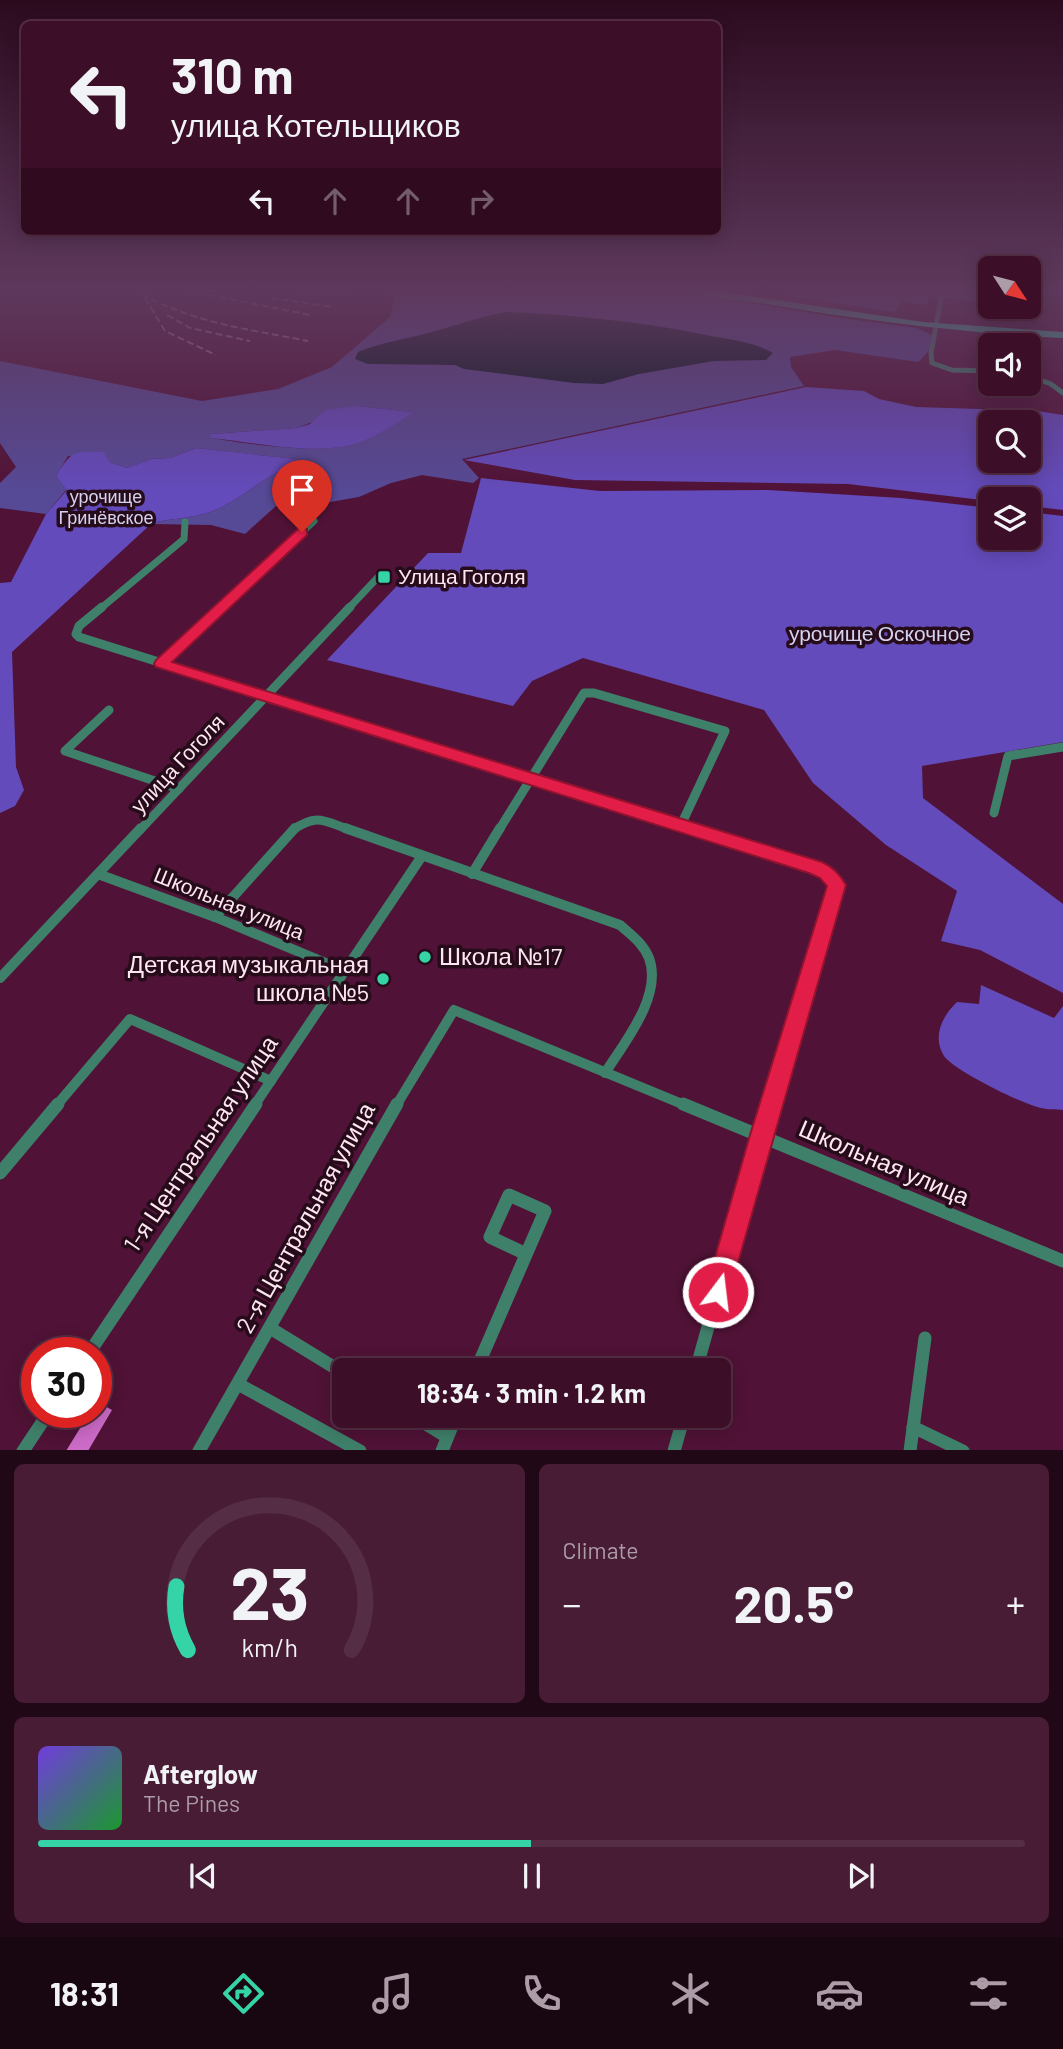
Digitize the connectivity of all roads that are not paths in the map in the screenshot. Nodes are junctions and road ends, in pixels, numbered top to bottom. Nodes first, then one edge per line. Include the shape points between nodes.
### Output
1 (933, 357) edge
2 (978, 370) edge
3 (1041, 380) edge
4 (1063, 393) edge
5 (314, 520) dead end
6 (185, 522) dead end
7 (381, 574) dead end
8 (162, 664) junction
9 (265, 697) junction
10 (108, 710) dead end
11 (1063, 747) edge
12 (530, 777) junction
13 (179, 789) junction
14 (994, 813) dead end
15 (681, 825) junction
16 (422, 856) junction
17 (98, 874) junction
18 (472, 874) junction
19 (215, 917) junction
20 (345, 971) junction
21 (0, 978) edge
22 (454, 1010) joint
23 (605, 1073) junction
24 (271, 1081) junction
25 (761, 1135) junction
26 (0, 1173) edge
27 (526, 1254) junction
28 (1063, 1261) edge
29 (270, 1328) junction
30 (100, 1337) edge
31 (925, 1338) dead end
32 (481, 1358) edge
33 (699, 1358) edge
34 (332, 1366) edge
35 (238, 1384) junction
36 (913, 1427) junction
37 (38, 1428) edge
38 (427, 1428) edge
39 (681, 1428) edge
40 (445, 1444) edge
41 (24, 1450) edge
42 (200, 1450) edge
43 (358, 1450) edge
44 (674, 1450) edge
45 (910, 1450) edge
46 (961, 1450) edge

1 - 2 street via 932,363 951,369
3 - 4 street
5 - 8 street
6 - 8 street via 184,539 79,626 76,634
7 - 9 street, улица Гоголя
8 - 9 street
9 - 12 street
9 - 13 street, улица Гоголя
10 - 13 street via 65,751
11 - 14 street via 1008,756
12 - 15 street
12 - 15 street via 584,693 725,730
12 - 18 street
13 - 17 street, улица Гоголя
15 - 25 street via 815,867 832,878 836,891
16 - 18 street
16 - 19 street via 309,819 294,829
16 - 20 street, 1-я Центральная улица
17 - 19 street, Школьная улица
17 - 21 street, улица Гоголя
18 - 23 street via 620,925 646,947 652,962 651,989
19 - 20 street, Школьная улица
20 - 24 street, 1-я Центральная улица
22 - 23 street, Школьная улица
22 - 29 street, 2-я Центральная улица
23 - 25 street, Школьная улица
24 - 26 street via 130,1019
24 - 30 street, 1-я Центральная улица
25 - 28 street, Школьная улица
25 - 33 street
27 - 27 street via 545,1211 509,1195 490,1237
27 - 32 street
29 - 34 street
29 - 35 street, 2-я Центральная улица
31 - 36 street
35 - 42 street, 2-я Центральная улица
35 - 43 street
36 - 45 street
36 - 46 street
37 - 41 street
38 - 40 street
39 - 44 street

